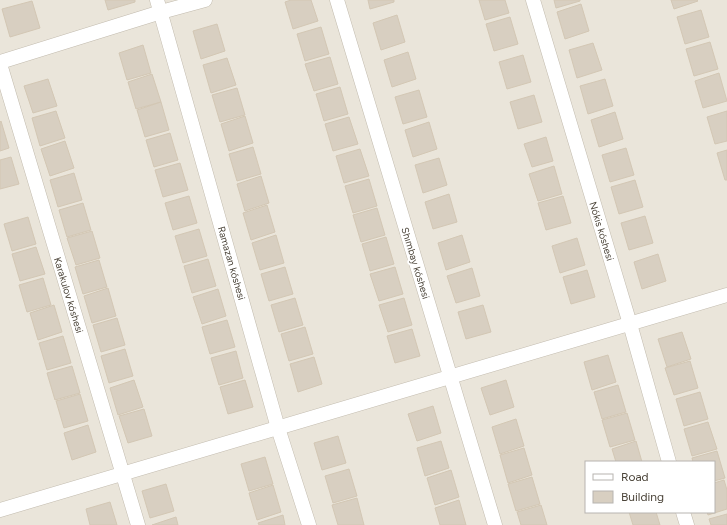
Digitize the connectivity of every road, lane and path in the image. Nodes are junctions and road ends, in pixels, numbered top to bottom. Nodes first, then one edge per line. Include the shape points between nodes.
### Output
1 (205, 0) edge
2 (337, 0) edge
3 (533, 0) edge
4 (159, 6) edge
5 (0, 63) edge
6 (727, 295) edge
7 (630, 324) junction
8 (450, 377) junction
9 (278, 428) junction
10 (669, 461) edge
11 (123, 474) junction
12 (0, 510) edge
13 (683, 513) edge
14 (138, 525) edge
15 (309, 525) edge
16 (495, 525) edge
17 (687, 525) edge

1 - 4 street
2 - 8 street, Shımbay kóshesi
3 - 7 street, Nókis kóshesi
4 - 5 street
4 - 9 street, Ramazan kóshesi
5 - 11 street, Karakulov kóshesi
6 - 7 street
7 - 8 street
7 - 10 street, Nókis kóshesi
8 - 9 street
8 - 16 street, Shımbay kóshesi
9 - 11 street
9 - 15 street, Ramazan kóshesi
11 - 12 street
11 - 14 street, Karakulov kóshesi
13 - 17 street

